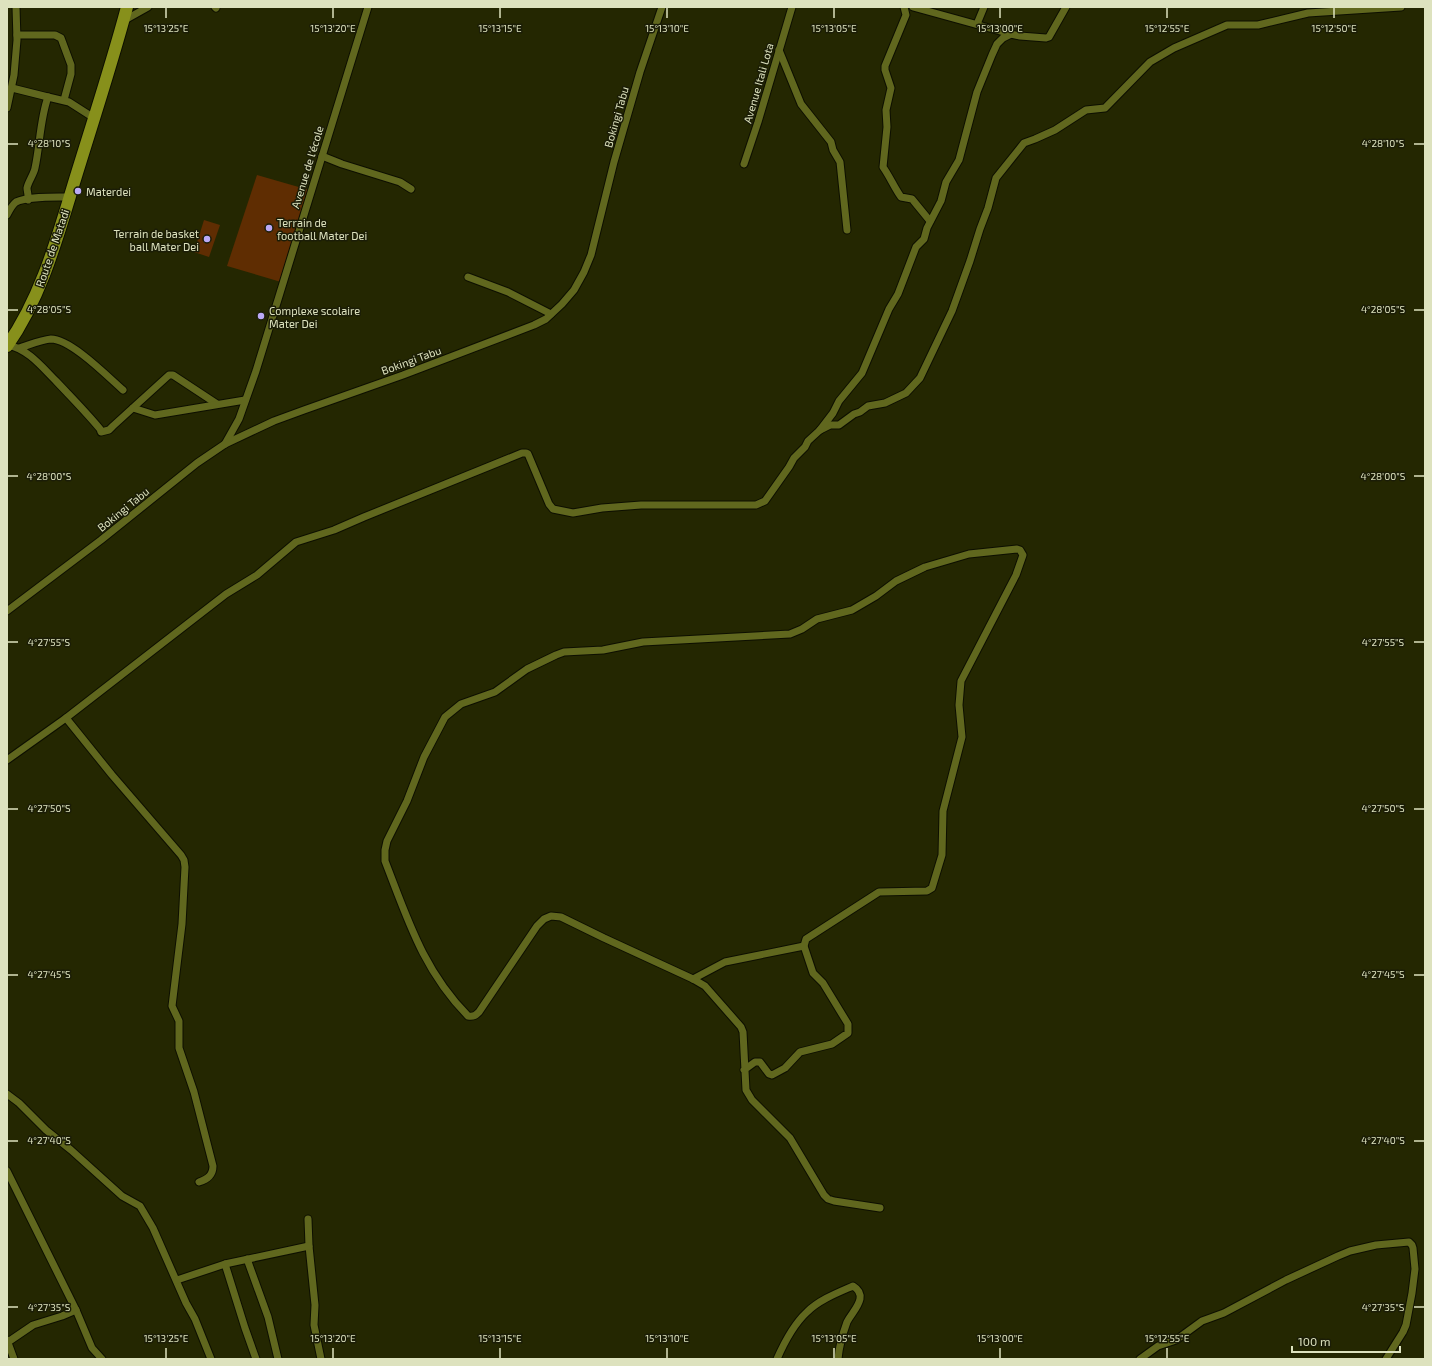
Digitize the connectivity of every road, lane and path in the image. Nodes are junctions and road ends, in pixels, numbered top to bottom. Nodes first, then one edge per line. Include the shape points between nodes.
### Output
1 (16, 7) edge
2 (127, 7) edge
3 (148, 7) edge
4 (368, 7) edge
5 (662, 7) edge
6 (792, 7) edge
7 (904, 7) edge
8 (913, 7) edge
9 (984, 7) edge
10 (1066, 7) edge
11 (1401, 7) edge
12 (124, 21) junction
13 (978, 24) junction
14 (1011, 34) junction
15 (17, 35) junction
16 (779, 50) junction
17 (12, 88) junction
18 (48, 97) junction
19 (8, 100) edge
20 (64, 100) junction
21 (7, 108) edge
22 (94, 118) junction
23 (322, 156) junction
24 (744, 164) dead end
25 (411, 189) dead end
26 (70, 197) junction
27 (28, 200) junction
28 (7, 215) edge
29 (930, 220) junction
30 (847, 230) dead end
31 (468, 277) dead end
32 (552, 314) junction
33 (11, 343) edge
34 (123, 390) dead end
35 (246, 400) junction
36 (217, 404) junction
37 (133, 408) junction
38 (820, 430) junction
39 (225, 444) junction
40 (7, 611) edge
41 (66, 718) junction
42 (7, 760) edge
43 (804, 946) junction
44 (693, 979) junction
45 (744, 1070) junction
46 (7, 1094) edge
47 (7, 1171) edge
48 (199, 1182) dead end
49 (880, 1208) dead end
50 (308, 1219) dead end
51 (309, 1246) junction
52 (247, 1259) junction
53 (225, 1264) junction
54 (177, 1280) junction
55 (76, 1310) junction
56 (8, 1341) edge
57 (11, 1357) edge
58 (102, 1359) edge
59 (211, 1359) edge
60 (256, 1359) edge
61 (278, 1359) edge
62 (321, 1359) edge
63 (777, 1359) edge
64 (838, 1359) edge
65 (1140, 1359) edge
66 (1386, 1359) edge

1 - 15 street
2 - 12 highway, Route de Matadi
3 - 12 street
4 - 23 street, Avenue de l'école
5 - 32 street, Bokingi Tabu via 640,72 590,255 580,282
6 - 16 street, Avenue Itali Lota
7 - 29 street via 906,16 885,66 891,88 886,110 883,167 901,197 912,199
8 - 13 street
9 - 13 street
10 - 14 street via 1048,37
11 - 38 street via 1308,13 1258,24 1227,25 1155,59 1106,108 1086,110 1055,130 1024,142 996,178 952,311 920,378 906,393 885,403 868,406 839,425 830,425
12 - 22 highway, Route de Matadi
13 - 14 street
14 - 29 street via 997,44 985,70 959,160 948,178 941,201
15 - 17 street
15 - 20 street via 55,35 60,38 72,64
16 - 24 street, Avenue Itali Lota
16 - 30 street via 801,104 832,143 832,150 840,162
17 - 18 street
17 - 19 street
18 - 20 street
18 - 27 street via 35,167 27,187
19 - 21 street
20 - 22 street
22 - 26 highway, Route de Matadi
23 - 25 street via 400,182
23 - 35 street, Avenue de l'école
26 - 27 street
26 - 33 highway, Route de Matadi via 41,284
27 - 28 street via 16,203
29 - 38 street via 924,239 916,247 862,373 838,401 833,413
31 - 32 street via 508,292
32 - 39 street, Bokingi Tabu via 534,325 304,410
33 - 34 street via 52,339 66,343
33 - 37 street via 34,358 79,404 101,432 109,430
35 - 36 street
35 - 39 street, Avenue de l'école
36 - 37 street via 155,415
36 - 37 street via 171,374
38 - 41 street via 794,458 765,501 756,505 641,505 572,513 553,509 528,454 522,453 334,530 296,542
39 - 40 street, Bokingi Tabu
41 - 42 street
41 - 48 street via 184,860 182,924 172,1006 179,1021 179,1048 194,1092 213,1166 208,1178
43 - 44 street via 725,962
43 - 44 street via 806,939 879,892 927,891 932,888 942,855 943,811 962,737 959,705 961,681 1017,573 1023,556 1020,550 969,554 925,567 896,581 852,610 817,619 790,634 644,642 603,650 564,652 527,669 495,692 461,704 445,717 424,756 387,842 385,861 418,944 438,980 455,1003 468,1016 476,1015 537,926 551,916 561,917
43 - 45 street via 814,976 823,983 848,1024 848,1033 832,1044 800,1052 785,1068 772,1075 768,1074 760,1062 755,1062
44 - 45 street via 705,986 740,1027
45 - 49 street via 746,1088 752,1100 790,1138 824,1195 834,1201
46 - 54 street via 122,1196 140,1206
47 - 55 street
50 - 51 street
51 - 52 street
51 - 62 street via 314,1324
52 - 53 street
52 - 61 street via 266,1311
53 - 54 street
53 - 60 street
54 - 59 street
55 - 56 street via 33,1325
55 - 58 street via 92,1348
56 - 57 street
63 - 64 street via 791,1333 806,1313 853,1286 858,1289 860,1299 848,1321
65 - 66 street via 1158,1346 1176,1340 1202,1321 1224,1313 1338,1256 1376,1245 1409,1242 1413,1248 1415,1269 1408,1315 1404,1332

